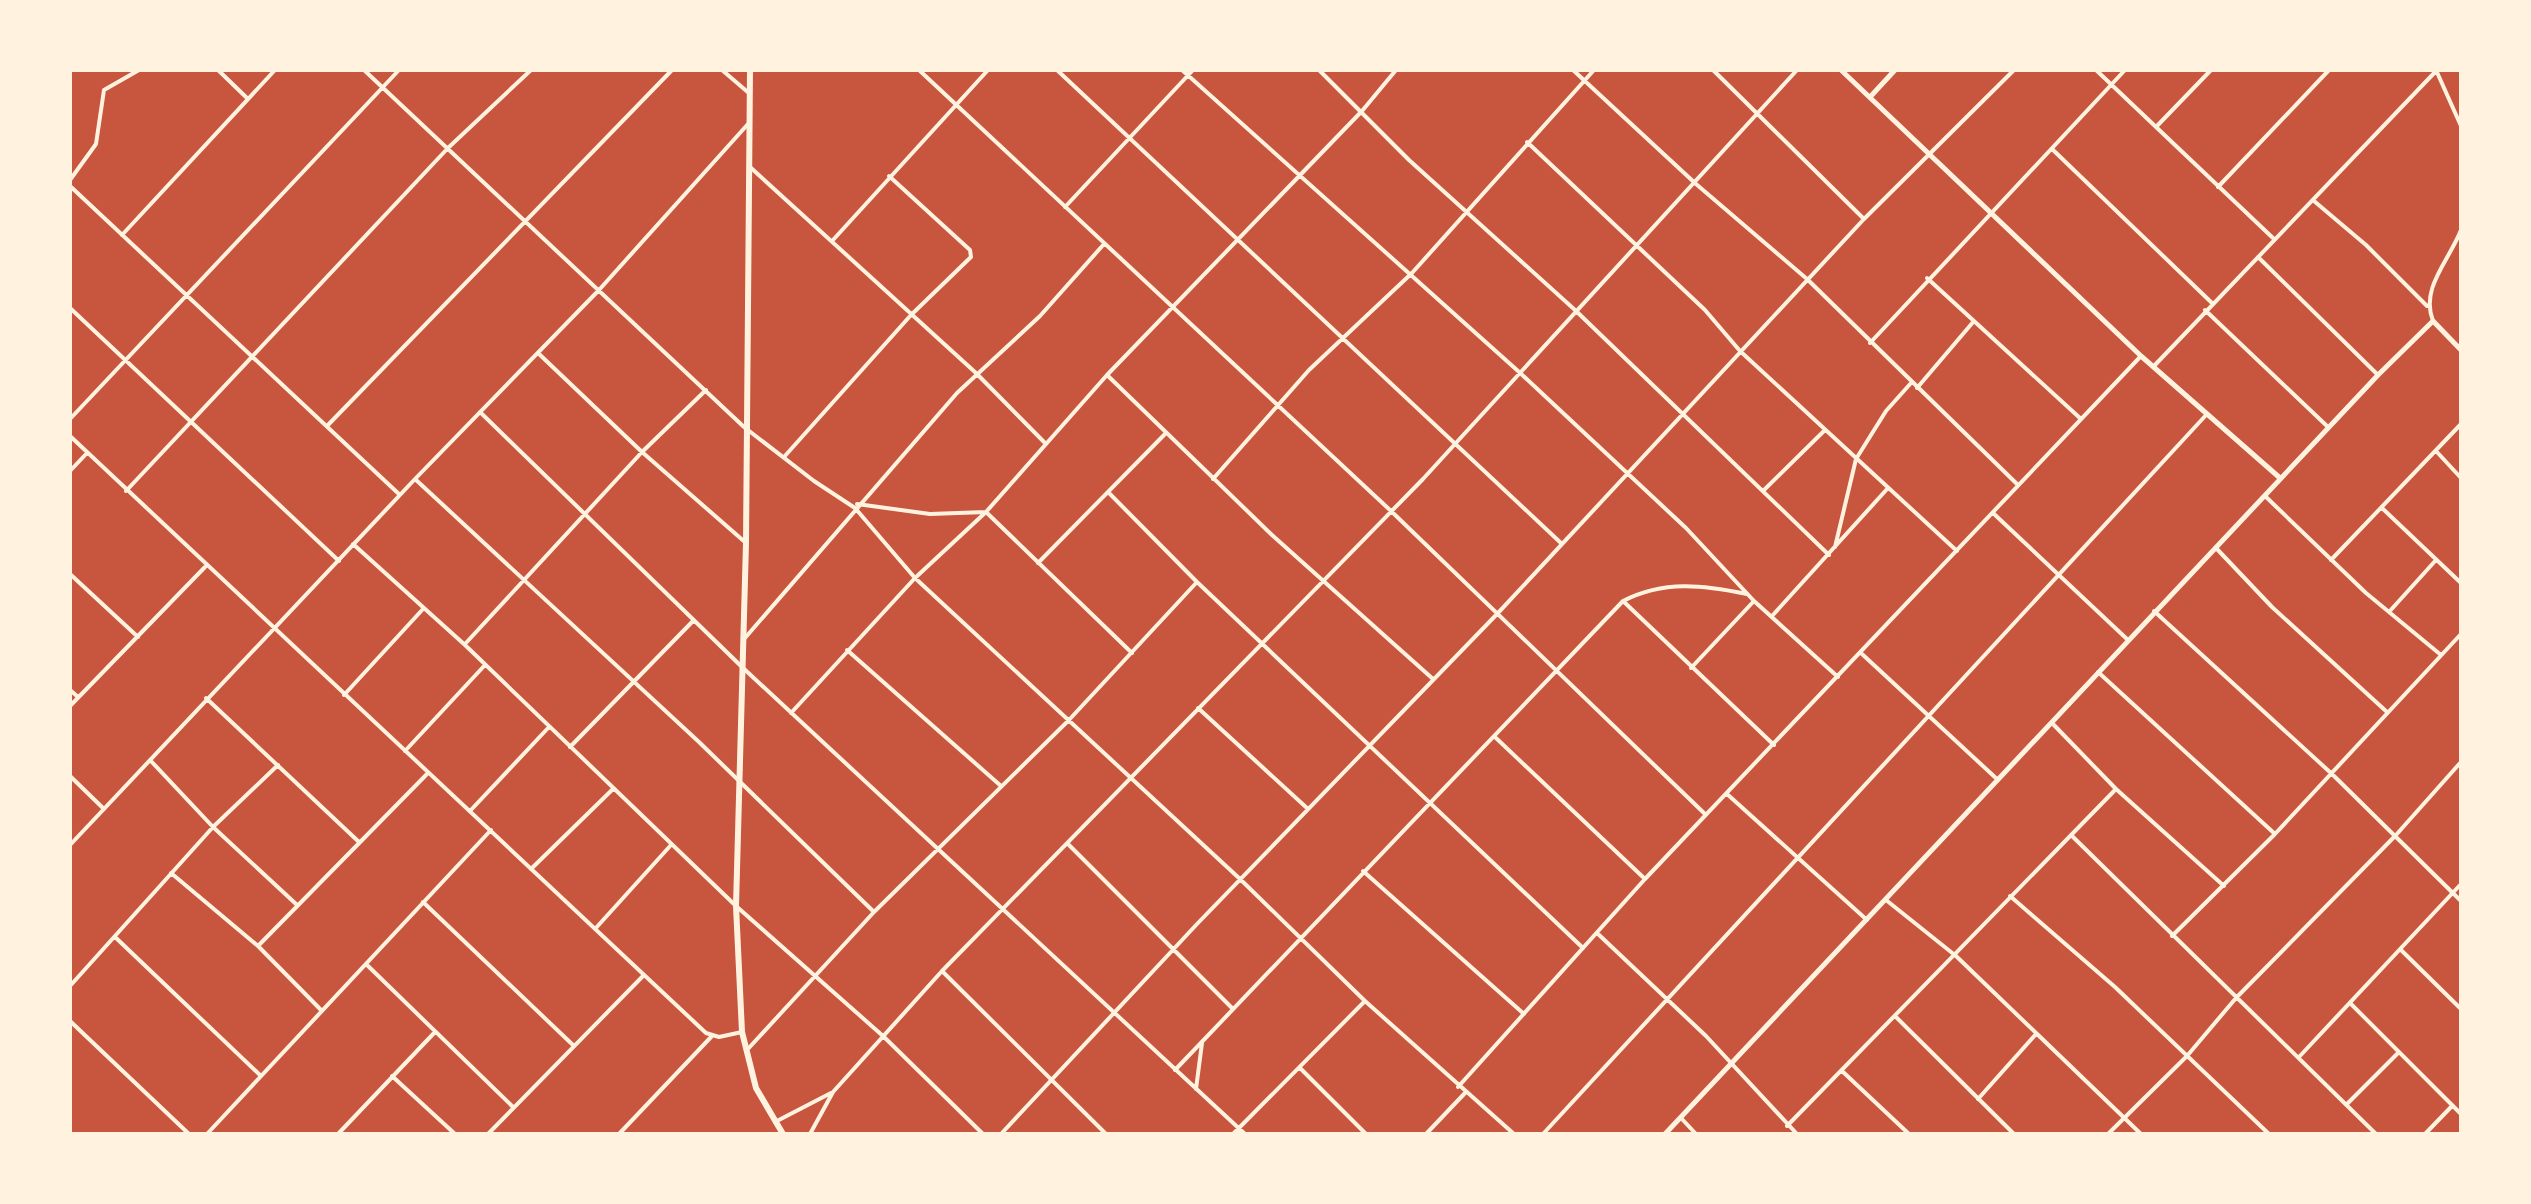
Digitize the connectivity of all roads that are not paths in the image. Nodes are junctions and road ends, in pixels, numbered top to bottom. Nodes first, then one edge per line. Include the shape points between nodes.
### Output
1 (139, 70) edge
2 (218, 70) edge
3 (275, 70) edge
4 (364, 70) edge
5 (399, 70) edge
6 (531, 70) edge
7 (672, 70) edge
8 (722, 70) edge
9 (750, 70) edge
10 (919, 70) edge
11 (988, 70) edge
12 (1057, 70) edge
13 (1193, 70) edge
14 (1319, 70) edge
15 (1396, 70) edge
16 (1573, 70) edge
17 (1594, 70) edge
18 (1713, 70) edge
19 (1797, 70) edge
20 (1841, 70) edge
21 (1895, 70) edge
22 (2014, 70) edge
23 (2096, 70) edge
24 (2125, 70) edge
25 (2211, 70) edge
26 (2329, 70) edge
27 (2436, 70) edge
28 (1184, 72) edge
29 (1584, 80) junction
30 (2112, 85) junction
31 (382, 87) junction
32 (750, 94) junction
33 (1871, 96) junction
34 (249, 99) junction
35 (956, 104) junction
36 (1362, 111) junction
37 (1755, 115) junction
38 (749, 123) junction
39 (2461, 126) edge
40 (2156, 127) junction
41 (1129, 136) junction
42 (1527, 142) junction
43 (448, 148) junction
44 (2052, 149) junction
45 (1931, 153) junction
46 (749, 166) junction
47 (1299, 174) junction
48 (889, 176) junction
49 (70, 180) edge
50 (1696, 184) junction
51 (70, 186) edge
52 (2218, 187) junction
53 (2314, 201) junction
54 (1065, 207) junction
55 (1466, 213) junction
56 (1989, 213) junction
57 (1864, 219) junction
58 (527, 223) junction
59 (2461, 230) edge
60 (122, 235) junction
61 (2274, 239) junction
62 (833, 240) junction
63 (1239, 240) junction
64 (1104, 244) junction
65 (1639, 246) junction
66 (2258, 257) junction
67 (1412, 273) junction
68 (1927, 278) junction
69 (1807, 279) junction
70 (599, 290) junction
71 (189, 295) junction
72 (2212, 303) junction
73 (2427, 306) junction
74 (70, 308) edge
75 (1172, 308) junction
76 (1575, 310) junction
77 (2205, 310) junction
78 (911, 315) junction
79 (1974, 321) junction
80 (2433, 321) junction
81 (1343, 337) junction
82 (1870, 343) junction
83 (2461, 350) edge
84 (1740, 351) junction
85 (538, 353) junction
86 (2141, 356) junction
87 (253, 357) junction
88 (127, 360) junction
89 (2154, 366) junction
90 (1518, 371) junction
91 (976, 373) junction
92 (1107, 375) junction
93 (2378, 375) junction
94 (1911, 383) junction
95 (1917, 388) junction
96 (706, 390) junction
97 (1277, 406) junction
98 (480, 412) junction
99 (1683, 412) junction
100 (2207, 414) junction
101 (70, 419) edge
102 (2081, 419) junction
103 (191, 420) junction
104 (2461, 424) edge
105 (328, 425) junction
106 (744, 427) junction
107 (2328, 427) junction
108 (1825, 430) junction
109 (1165, 434) junction
110 (70, 436) edge
111 (1455, 443) junction
112 (1046, 444) junction
113 (2436, 451) junction
114 (642, 452) junction
115 (87, 453) junction
116 (784, 457) junction
117 (1856, 459) junction
118 (70, 471) edge
119 (1627, 473) junction
120 (2280, 478) junction
121 (2461, 478) edge
122 (415, 479) junction
123 (1213, 479) junction
124 (2017, 484) junction
125 (1888, 488) junction
126 (126, 491) junction
127 (1763, 491) junction
128 (1109, 493) junction
129 (400, 495) junction
130 (2263, 495) junction
131 (856, 506) junction
132 (2382, 508) junction
133 (1391, 511) junction
134 (986, 512) junction
135 (1993, 513) junction
136 (585, 515) junction
137 (746, 543) junction
138 (353, 544) junction
139 (1562, 544) junction
140 (1835, 547) junction
141 (2215, 547) junction
142 (1957, 551) junction
143 (1829, 555) junction
144 (2331, 560) junction
145 (2436, 560) junction
146 (339, 561) junction
147 (1038, 563) junction
148 (205, 567) junction
149 (70, 574) edge
150 (2059, 576) junction
151 (915, 578) junction
152 (1323, 580) junction
153 (524, 582) junction
154 (1197, 582) junction
155 (2461, 583) edge
156 (1747, 594) junction
157 (1623, 601) junction
158 (1754, 601) junction
159 (423, 609) junction
160 (2154, 611) junction
161 (2389, 612) junction
162 (1498, 613) junction
163 (1772, 616) junction
164 (693, 621) junction
165 (275, 630) junction
166 (2461, 634) edge
167 (138, 637) junction
168 (2128, 640) junction
169 (743, 641) junction
170 (1260, 643) junction
171 (465, 645) junction
172 (847, 650) junction
173 (1132, 653) junction
174 (1862, 654) junction
175 (2441, 655) junction
176 (485, 665) junction
177 (742, 667) junction
178 (1691, 668) junction
179 (1559, 671) junction
180 (2098, 672) junction
181 (1838, 677) junction
182 (1433, 679) junction
183 (634, 683) junction
184 (70, 690) edge
185 (344, 695) junction
186 (78, 697) junction
187 (206, 698) junction
188 (70, 706) edge
189 (1197, 707) junction
190 (2387, 712) junction
191 (791, 713) junction
192 (1930, 713) junction
193 (1068, 721) junction
194 (2052, 723) junction
195 (549, 727) junction
196 (1496, 738) junction
197 (1369, 744) junction
198 (1774, 745) junction
199 (570, 747) junction
200 (405, 751) junction
201 (150, 760) junction
202 (2461, 762) edge
203 (278, 765) junction
204 (428, 773) junction
205 (2332, 774) junction
206 (70, 776) edge
207 (1131, 778) junction
208 (1998, 780) junction
209 (738, 781) junction
210 (1001, 786) junction
211 (613, 789) junction
212 (2116, 789) junction
213 (1727, 794) junction
214 (1433, 804) junction
215 (104, 809) junction
216 (1308, 809) junction
217 (470, 811) junction
218 (1705, 814) junction
219 (213, 827) junction
220 (491, 830) junction
221 (2275, 834) junction
222 (2071, 835) junction
223 (2396, 835) junction
224 (359, 842) junction
225 (1068, 844) junction
226 (70, 845) edge
227 (671, 845) junction
228 (938, 851) junction
229 (1799, 857) junction
230 (531, 869) junction
231 (1363, 871) junction
232 (171, 873) junction
233 (1240, 879) junction
234 (1645, 879) junction
235 (2461, 884) edge
236 (2224, 886) junction
237 (2453, 892) junction
238 (2010, 896) junction
239 (1886, 900) junction
240 (2461, 901) edge
241 (423, 902) junction
242 (296, 904) junction
243 (736, 906) junction
244 (1000, 909) junction
245 (874, 912) junction
246 (1867, 920) junction
247 (595, 929) junction
248 (1597, 933) junction
249 (114, 936) junction
250 (2172, 936) junction
251 (1300, 938) junction
252 (258, 946) junction
253 (1173, 948) junction
254 (1583, 948) junction
255 (2401, 950) junction
256 (1956, 956) junction
257 (367, 965) junction
258 (942, 971) junction
259 (816, 975) junction
260 (643, 976) junction
261 (70, 986) edge
262 (1667, 996) junction
263 (2236, 998) junction
264 (1365, 1001) junction
265 (2351, 1004) junction
266 (1233, 1009) junction
267 (2461, 1009) edge
268 (322, 1011) junction
269 (1524, 1014) junction
270 (1115, 1016) junction
271 (1895, 1016) junction
272 (70, 1021) edge
273 (435, 1032) junction
274 (742, 1032) junction
275 (2036, 1034) junction
276 (712, 1036) junction
277 (883, 1036) junction
278 (1203, 1041) junction
279 (574, 1046) junction
280 (746, 1051) junction
281 (2399, 1052) junction
282 (2187, 1056) junction
283 (2299, 1057) junction
284 (1732, 1063) junction
285 (1299, 1068) junction
286 (1175, 1070) junction
287 (1842, 1071) junction
288 (261, 1076) junction
289 (392, 1076) junction
290 (1053, 1080) junction
291 (1458, 1087) junction
292 (1196, 1089) junction
293 (833, 1092) junction
294 (1465, 1093) junction
295 (1978, 1099) junction
296 (2347, 1104) junction
297 (2452, 1106) junction
298 (513, 1107) junction
299 (2461, 1114) edge
300 (2124, 1117) junction
301 (1681, 1118) junction
302 (774, 1122) junction
303 (1787, 1126) junction
304 (1238, 1129) junction
305 (189, 1134) edge
306 (207, 1134) edge
307 (338, 1134) edge
308 (455, 1134) edge
309 (488, 1134) edge
310 (619, 1134) edge
311 (783, 1134) edge
312 (810, 1134) edge
313 (983, 1134) edge
314 (1001, 1134) edge
315 (1106, 1134) edge
316 (1233, 1134) edge
317 (1245, 1134) edge
318 (1366, 1134) edge
319 (1426, 1134) edge
320 (1514, 1134) edge
321 (1543, 1134) edge
322 (1665, 1134) edge
323 (1696, 1134) edge
324 (1797, 1134) edge
325 (1909, 1134) edge
326 (2014, 1134) edge
327 (2108, 1134) edge
328 (2141, 1134) edge
329 (2269, 1134) edge
330 (2376, 1134) edge
331 (2425, 1134) edge

1 - 49 street via 104,90 96,144
2 - 34 street
3 - 34 street
4 - 31 street
5 - 31 street
6 - 43 street
7 - 58 street
8 - 32 street
9 - 32 main road
10 - 35 street
11 - 35 street
12 - 41 street
13 - 28 street
14 - 36 street
15 - 36 street
16 - 29 street
17 - 29 street
18 - 37 street
19 - 37 street
20 - 33 street
21 - 33 street
22 - 45 street
23 - 30 street
24 - 30 street
25 - 40 street
26 - 52 street
27 - 39 street
27 - 53 street
28 - 41 street
28 - 47 street
29 - 42 street
29 - 50 street
30 - 40 street
30 - 44 street
31 - 43 street
31 - 71 street
32 - 38 main road
33 - 45 street
34 - 60 street
35 - 48 street
35 - 54 street
36 - 47 street
36 - 55 street
37 - 50 street
37 - 57 street
38 - 46 main road
38 - 70 street
40 - 52 street
41 - 54 street
41 - 63 street
42 - 55 street
42 - 65 street
43 - 58 street
43 - 87 street
44 - 56 street
44 - 72 street
45 - 56 street
45 - 57 street
46 - 62 street
46 - 106 main road
47 - 63 street
47 - 67 street
48 - 62 street
48 - 78 street via 970,250 971,257
50 - 65 street
50 - 69 street
51 - 60 street
52 - 61 street
53 - 61 street
53 - 73 street
54 - 64 street
55 - 67 street
55 - 76 street
56 - 68 street
56 - 86 street
57 - 69 street
58 - 70 street
58 - 105 street
59 - 73 street via 2431,285
60 - 71 street
61 - 66 street
62 - 78 street
63 - 75 street
63 - 81 street
64 - 75 street
64 - 91 street via 1040,316
65 - 76 street
65 - 84 street
66 - 72 street
66 - 93 street
67 - 81 street
67 - 90 street
68 - 79 street
68 - 82 street
69 - 82 street
69 - 84 street
70 - 85 street
70 - 96 street
71 - 87 street
71 - 88 street
72 - 77 street
73 - 80 street
74 - 88 street
75 - 92 street
75 - 97 street
76 - 90 street
76 - 99 street
77 - 89 street
77 - 107 street
78 - 91 street
78 - 116 street
79 - 95 street
79 - 102 street
80 - 83 street
80 - 93 street
81 - 97 street
81 - 111 street
82 - 94 street
84 - 99 street
84 - 108 street
85 - 98 street
85 - 114 street
86 - 89 street
86 - 102 street
87 - 103 street
87 - 105 street
88 - 101 street
88 - 103 street
89 - 100 street
90 - 111 street
90 - 119 street
91 - 112 street
91 - 131 street
92 - 109 street
92 - 112 street
93 - 107 street
94 - 95 street
94 - 117 street
95 - 124 street
96 - 106 street
96 - 114 street
97 - 123 street
97 - 133 street
98 - 122 street
98 - 136 street
99 - 119 street
99 - 127 street
100 - 120 street
100 - 150 street
102 - 124 street
103 - 126 street
103 - 146 street
104 - 113 street
105 - 129 street
106 - 116 street
106 - 137 main road
107 - 120 street
108 - 117 street
108 - 127 street
109 - 123 street
109 - 128 street
110 - 115 street
111 - 133 street
111 - 139 street
112 - 134 street
113 - 121 street
113 - 132 street
114 - 136 street
114 - 137 street
115 - 118 street
115 - 126 street
116 - 131 street
117 - 125 street
117 - 140 street
119 - 139 street
119 - 156 street
120 - 130 street
122 - 129 street
122 - 153 street
123 - 152 street
124 - 135 street
125 - 140 street
125 - 142 street
126 - 148 street
127 - 143 street
128 - 147 street
128 - 154 street
129 - 138 street
130 - 141 street
130 - 144 street
131 - 134 street via 930,514
131 - 151 street
131 - 169 street
132 - 144 street
132 - 145 street
133 - 152 street
133 - 162 street
134 - 147 street
134 - 151 street
135 - 142 street
135 - 150 street
136 - 153 street
136 - 164 street
137 - 169 main road
138 - 146 street
138 - 159 street
139 - 162 street
140 - 143 street
141 - 160 street
141 - 190 street
142 - 174 street
143 - 163 street
144 - 161 street
145 - 155 street
145 - 161 street
146 - 165 street
147 - 173 street
148 - 165 street
148 - 167 street
149 - 167 street
150 - 168 street
150 - 192 street
151 - 172 street
151 - 193 street
152 - 170 street
152 - 182 street
153 - 171 street
153 - 183 street
154 - 170 street
154 - 173 street
156 - 157 street via 1679,585 1648,589
156 - 158 street
157 - 178 street
157 - 179 street
158 - 163 street
158 - 178 street
159 - 171 street
159 - 185 street
160 - 168 street
160 - 205 street
161 - 175 street
162 - 179 street
162 - 182 street
163 - 181 street
164 - 177 street
164 - 183 street
165 - 185 street
165 - 187 street
166 - 175 street
167 - 186 street
168 - 180 street
169 - 177 main road
170 - 189 street
170 - 197 street
171 - 176 street
172 - 191 street
172 - 210 street
173 - 193 street
174 - 181 street
174 - 192 street
175 - 190 street
176 - 195 street
176 - 200 street
177 - 191 street
177 - 209 main road
178 - 198 street
179 - 196 street
179 - 218 street
180 - 194 street
180 - 221 street
181 - 198 street
182 - 197 street
183 - 199 street
183 - 209 street
184 - 186 street
185 - 200 street
186 - 188 street
187 - 201 street
187 - 203 street
189 - 207 street
189 - 216 street
190 - 205 street
191 - 228 street
192 - 208 street
192 - 229 street
193 - 207 street
193 - 210 street
194 - 208 street
194 - 212 street
195 - 199 street
195 - 217 street
196 - 214 street
196 - 234 street
197 - 214 street
197 - 216 street
198 - 213 street
199 - 211 street
200 - 204 street
201 - 215 street
201 - 219 street
202 - 223 street
203 - 219 street
203 - 224 street
204 - 217 street
204 - 224 street
205 - 221 street
205 - 223 street
206 - 215 street
207 - 225 street
207 - 233 street
208 - 239 street
209 - 243 main road
209 - 245 street
210 - 228 street
211 - 227 street
211 - 230 street
212 - 222 street
212 - 236 street
213 - 218 street
213 - 229 street
214 - 231 street
214 - 254 street
215 - 226 street
216 - 233 street
217 - 220 street
218 - 234 street
219 - 232 street
219 - 242 street
220 - 230 street
220 - 241 street
221 - 236 street
222 - 238 street
222 - 250 street
223 - 237 street
223 - 263 street
224 - 242 street
225 - 244 street
225 - 253 street
227 - 243 street
227 - 247 street
228 - 244 street
228 - 245 street
229 - 246 street
229 - 262 street
230 - 247 street
231 - 251 street
231 - 269 street
232 - 249 street
232 - 252 street
233 - 251 street
233 - 253 street
234 - 248 street
235 - 237 street
236 - 250 street
237 - 240 street
237 - 255 street
238 - 256 street
238 - 282 street
239 - 246 street
239 - 256 street
241 - 257 street
241 - 279 street
242 - 252 street
243 - 259 street
243 - 274 main road
244 - 258 street
244 - 270 street
245 - 259 street
246 - 284 street
247 - 260 street
248 - 254 street
248 - 262 street
249 - 261 street
249 - 288 street
250 - 263 street
251 - 264 street
251 - 266 street
252 - 268 street
253 - 266 street
253 - 270 street
254 - 269 street
255 - 265 street
255 - 267 street
256 - 271 street
256 - 275 street
257 - 268 street
257 - 273 street
258 - 277 street
258 - 290 street
259 - 277 street
259 - 280 street
260 - 276 street
260 - 279 street
262 - 284 street
262 - 321 street
263 - 282 street
263 - 283 street
264 - 285 street
264 - 291 street
265 - 281 street
265 - 283 street
266 - 278 street
268 - 288 street
269 - 291 street
270 - 286 street
270 - 290 street
271 - 287 street
271 - 295 street
272 - 305 street
273 - 289 street
273 - 298 street
274 - 276 street
274 - 280 main road
275 - 295 street
275 - 300 street
276 - 310 street
277 - 293 street
277 - 313 street
278 - 286 street
278 - 292 street
279 - 298 street
280 - 302 main road via 756,1088
281 - 296 street
281 - 297 street
282 - 300 street
282 - 329 street
283 - 296 street
284 - 301 street
284 - 303 street
285 - 304 street
285 - 318 street
286 - 292 street
287 - 303 street
287 - 325 street
288 - 306 street
289 - 307 street
289 - 308 street
290 - 314 street
290 - 315 street
291 - 294 street
292 - 304 street
293 - 302 street
293 - 312 street
294 - 319 street
294 - 320 street
295 - 326 street
296 - 330 street
297 - 299 street
297 - 331 street
298 - 309 street
300 - 327 street
300 - 328 street
301 - 322 street
301 - 323 street
302 - 311 main road
303 - 324 street
304 - 316 street
304 - 317 street

